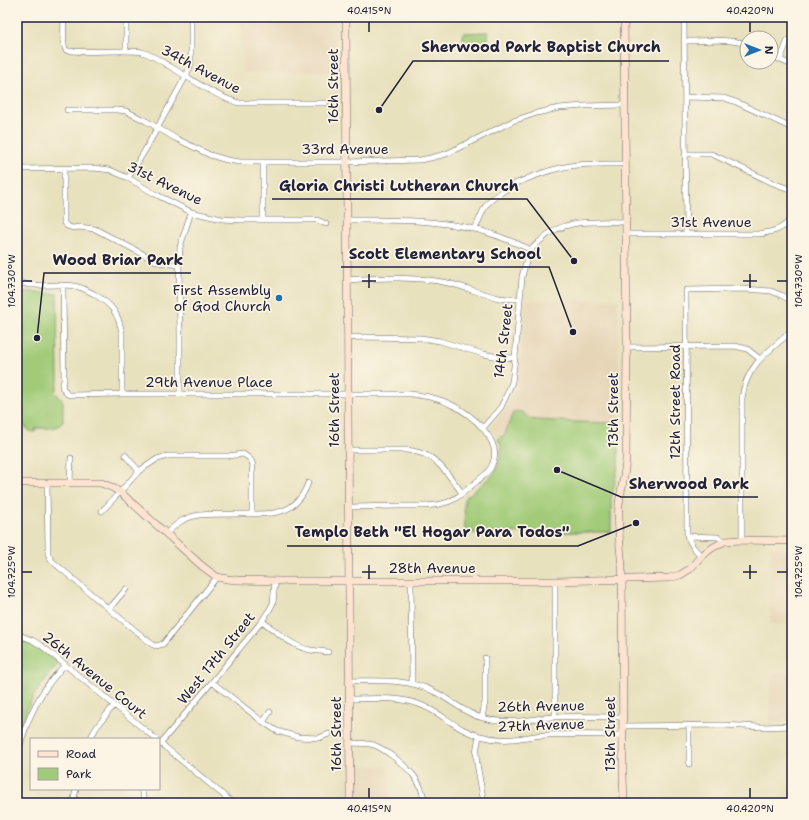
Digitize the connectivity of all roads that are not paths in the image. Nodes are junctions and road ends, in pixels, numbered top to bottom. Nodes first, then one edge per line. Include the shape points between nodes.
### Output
1 (64, 17) edge
2 (126, 17) edge
3 (191, 17) edge
4 (346, 17) edge
5 (624, 17) edge
6 (684, 17) edge
7 (788, 40) dead end
8 (685, 41) junction
9 (739, 42) edge
10 (126, 51) junction
11 (780, 60) joint
12 (792, 66) edge
13 (186, 76) junction
14 (685, 97) junction
15 (326, 103) dead end
16 (624, 105) junction
17 (67, 110) dead end
18 (157, 128) junction
19 (792, 128) edge
20 (686, 154) junction
21 (263, 162) junction
22 (346, 162) junction
23 (625, 164) junction
24 (17, 169) edge
25 (64, 169) junction
26 (128, 178) junction
27 (792, 190) edge
28 (191, 212) junction
29 (792, 217) edge
30 (263, 220) junction
31 (346, 220) junction
32 (625, 222) junction
33 (326, 224) dead end
34 (475, 229) junction
35 (625, 234) junction
36 (686, 234) junction
37 (532, 250) junction
38 (179, 265) junction
39 (347, 280) junction
40 (17, 281) edge
41 (63, 286) junction
42 (520, 300) junction
43 (792, 302) edge
44 (792, 331) edge
45 (347, 338) junction
46 (687, 346) junction
47 (627, 347) junction
48 (515, 358) junction
49 (760, 359) junction
50 (122, 394) junction
51 (180, 394) junction
52 (348, 394) junction
53 (483, 428) junction
54 (347, 450) junction
55 (125, 455) dead end
56 (71, 458) dead end
57 (139, 471) junction
58 (17, 483) edge
59 (47, 483) junction
60 (70, 483) junction
61 (308, 483) dead end
62 (120, 492) junction
63 (462, 493) junction
64 (348, 507) junction
65 (102, 511) dead end
66 (252, 514) junction
67 (166, 534) junction
68 (687, 536) junction
69 (742, 540) junction
70 (725, 541) junction
71 (792, 541) edge
72 (701, 556) junction
73 (217, 577) junction
74 (621, 579) junction
75 (275, 581) junction
76 (348, 581) junction
77 (411, 581) junction
78 (555, 581) junction
79 (126, 589) dead end
80 (109, 609) junction
81 (262, 621) junction
82 (17, 634) edge
83 (328, 652) dead end
84 (485, 658) dead end
85 (65, 664) junction
86 (349, 681) junction
87 (212, 682) junction
88 (412, 683) junction
89 (349, 699) junction
90 (114, 705) junction
91 (270, 712) dead end
92 (555, 717) junction
93 (623, 717) junction
94 (482, 718) junction
95 (263, 722) junction
96 (623, 726) junction
97 (689, 726) junction
98 (792, 726) edge
99 (329, 734) dead end
100 (623, 735) junction
101 (479, 736) junction
102 (91, 738) edge
103 (154, 738) edge
104 (160, 741) edge
105 (160, 743) edge
106 (349, 743) junction
107 (17, 756) edge
108 (689, 764) dead end
109 (76, 790) edge
110 (141, 790) edge
111 (73, 803) edge
112 (145, 803) edge
113 (233, 803) edge
114 (350, 803) edge
115 (425, 803) edge
116 (484, 803) edge
117 (624, 803) edge

1 - 10 street, 34th Avenue via 65,49
2 - 10 street
3 - 13 street via 191,60
4 - 22 street, 16th Street
5 - 16 street, 13th Street
6 - 8 street
7 - 11 street
8 - 9 street
8 - 14 street
10 - 13 street, 34th Avenue via 148,55
11 - 12 street
13 - 15 street, 34th Avenue via 212,92 239,103
13 - 18 street
14 - 19 street via 724,98
14 - 20 street
16 - 22 street, 33rd Avenue via 578,106 537,113 513,121 446,154 430,158
16 - 23 street, 13th Street
17 - 18 street, 33rd Avenue via 118,110 141,118
18 - 21 street, 33rd Avenue via 210,155 240,162
18 - 26 street
20 - 27 street via 711,154
20 - 36 street
21 - 22 street, 33rd Avenue
21 - 30 street
22 - 31 street, 16th Street
23 - 32 street, 13th Street
23 - 34 street via 589,164 561,168 523,181 495,196 484,208
24 - 25 street, 31st Avenue
25 - 26 street, 31st Avenue via 110,170
25 - 38 street via 64,223 67,226 95,229 158,262
26 - 28 street, 31st Avenue
28 - 30 street, 31st Avenue via 222,219
28 - 38 street via 180,247
29 - 36 street, 31st Avenue via 782,228 758,234
30 - 33 street, 31st Avenue via 317,220
31 - 34 street via 407,220
31 - 39 street, 16th Street
32 - 35 street, 13th Street
32 - 37 street via 584,222 562,226 542,238
34 - 37 street
35 - 36 street, 31st Avenue
35 - 47 street, 13th Street
37 - 42 street, 14th Street via 522,277
38 - 51 street
39 - 42 street via 423,279 448,283 498,298
39 - 45 street, 16th Street
40 - 41 street via 28,285
41 - 50 street via 79,287 91,292 109,304 117,314 122,333
41 - 50 street, 29th Avenue Place via 62,387 70,395
42 - 48 street, 14th Street
43 - 46 street, 12th Street Road via 771,291 686,290
44 - 49 street
45 - 48 street via 421,338 483,354
45 - 52 street, 16th Street
46 - 47 street
46 - 49 street via 741,347
46 - 68 street, 12th Street Road
47 - 74 street, 13th Street via 626,460 618,516
48 - 53 street, 14th Street via 512,382 507,394 501,407
49 - 69 street via 751,371 743,392
50 - 51 street, 29th Avenue Place
51 - 52 street, 29th Avenue Place
52 - 53 street, 29th Avenue Place via 411,394 435,398 463,411
52 - 54 street, 16th Street
53 - 63 street, 29th Avenue Place via 494,447 493,464 488,472
54 - 63 street via 416,451 440,465
54 - 64 street, 16th Street
55 - 57 street
56 - 60 street
57 - 62 street
57 - 66 street via 157,459 168,456 243,454 249,458 253,466
58 - 59 street, 28th Avenue
59 - 60 street, 28th Avenue
59 - 80 street via 48,554 52,561
60 - 62 street, 28th Avenue via 101,484
61 - 66 street via 295,504 270,514
62 - 65 street
62 - 67 street, 28th Avenue
63 - 64 street, 29th Avenue Place via 448,502 436,505
64 - 76 street, 16th Street
66 - 67 street via 188,517
67 - 73 street, 28th Avenue
68 - 70 street via 718,537
68 - 72 street
69 - 70 street, 28th Avenue
69 - 71 street, 28th Avenue
70 - 72 street, 28th Avenue
72 - 74 street, 28th Avenue via 690,569 680,575 669,578
73 - 75 street, 28th Avenue
73 - 80 street via 162,644 156,646
74 - 78 street, 28th Avenue
74 - 93 street, 13th Street
75 - 76 street, 28th Avenue
75 - 81 street, West 17th Street via 273,602
76 - 77 street, 28th Avenue
76 - 86 street, 16th Street
77 - 78 street, 28th Avenue
77 - 88 street
78 - 92 street
79 - 80 street
81 - 83 street via 294,644
81 - 87 street, West 17th Street
82 - 85 street, 26th Avenue Court via 42,646
84 - 94 street via 485,702
85 - 90 street, 26th Avenue Court
85 - 107 street via 36,703
86 - 88 street, 26th Avenue
86 - 89 street, 16th Street
87 - 95 street
87 - 104 street, West 17th Street
88 - 94 street, 26th Avenue via 432,690
89 - 101 street, 27th Avenue via 413,702 439,714 457,727
89 - 106 street, 16th Street
90 - 102 street
90 - 103 street, 26th Avenue Court
91 - 95 street
92 - 93 street, 26th Avenue
92 - 94 street, 26th Avenue via 512,721
93 - 96 street, 13th Street
95 - 99 street via 281,733 298,737 319,738
96 - 97 street
96 - 100 street, 13th Street
97 - 98 street
97 - 108 street
100 - 101 street, 27th Avenue via 547,735 514,739
100 - 117 street, 13th Street
101 - 116 street via 476,752
105 - 113 street, 26th Avenue Court
106 - 114 street, 16th Street
106 - 115 street via 374,745 385,751 413,774 420,784
109 - 111 street
110 - 112 street

